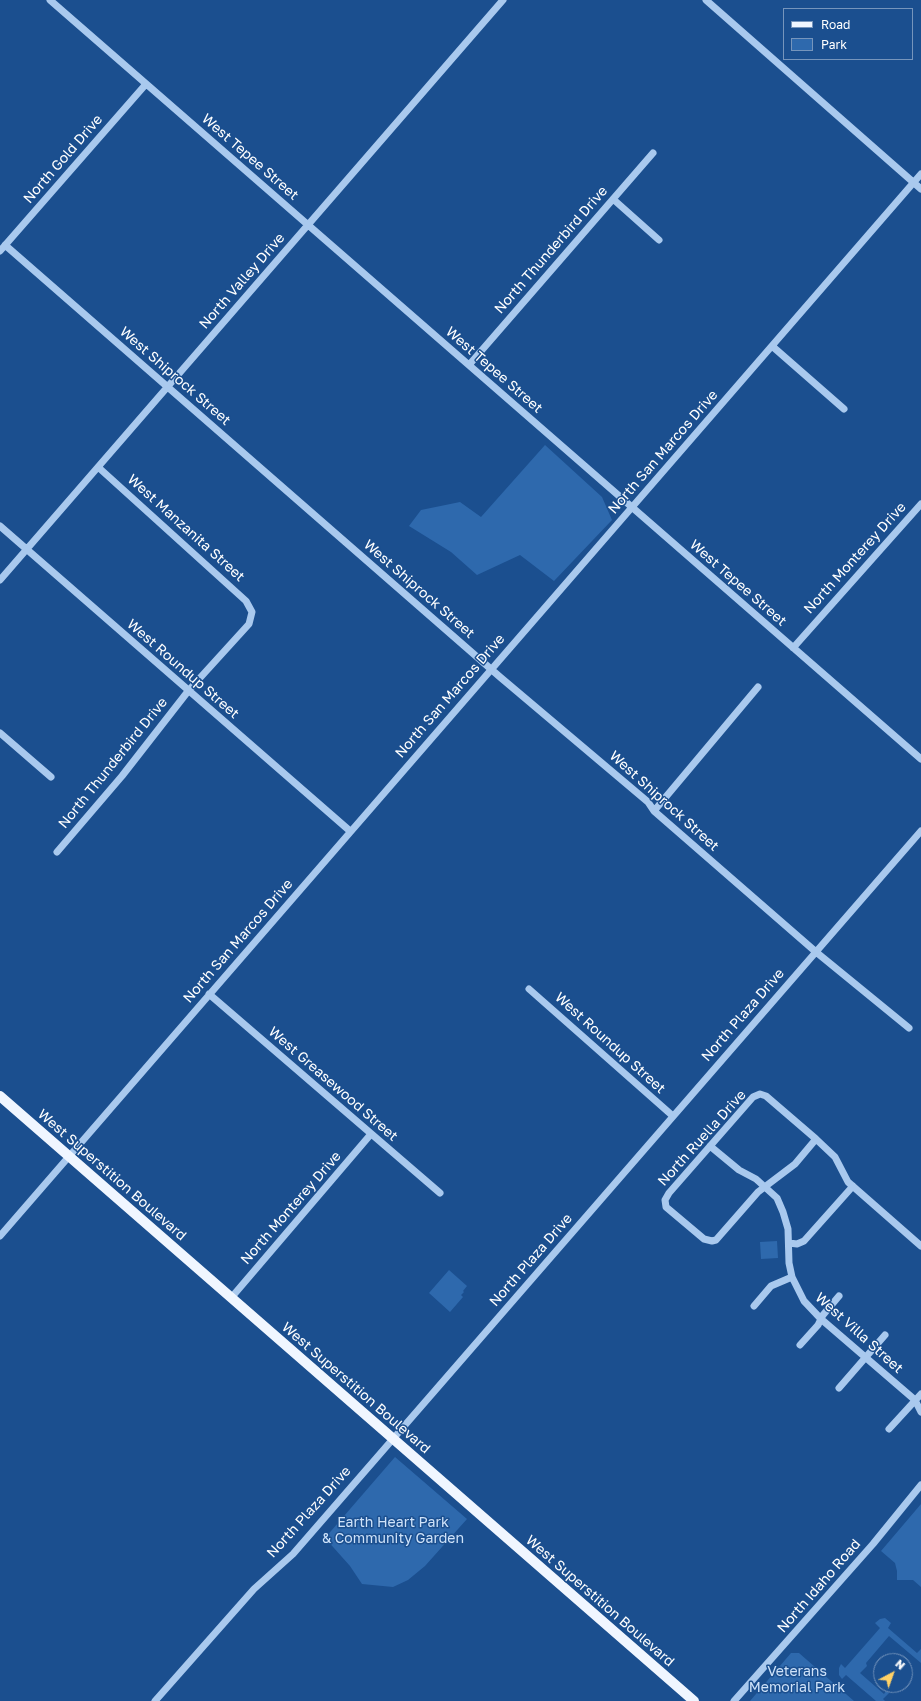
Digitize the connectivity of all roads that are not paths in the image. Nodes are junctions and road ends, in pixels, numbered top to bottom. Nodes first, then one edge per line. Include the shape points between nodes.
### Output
1 (50, 0) edge
2 (503, 0) edge
3 (706, 0) edge
4 (146, 84) junction
5 (653, 153) dead end
6 (921, 174) edge
7 (914, 182) junction
8 (921, 189) edge
9 (613, 200) junction
10 (308, 225) junction
11 (659, 240) dead end
12 (3, 248) edge
13 (772, 346) junction
14 (469, 365) junction
15 (168, 387) junction
16 (844, 409) dead end
17 (98, 467) junction
18 (921, 504) edge
19 (632, 507) junction
20 (0, 526) edge
21 (27, 549) junction
22 (0, 580) edge
23 (252, 612) joint
24 (793, 648) junction
25 (491, 669) junction
26 (758, 687) dead end
27 (189, 690) junction
28 (0, 733) edge
29 (921, 759) edge
30 (51, 777) dead end
31 (654, 810) junction
32 (350, 831) junction
33 (921, 831) edge
34 (57, 852) dead end
35 (816, 952) junction
36 (529, 989) dead end
37 (209, 994) junction
38 (909, 1028) dead end
39 (0, 1096) edge
40 (673, 1116) junction
41 (371, 1134) junction
42 (816, 1139) junction
43 (710, 1146) junction
44 (69, 1156) junction
45 (853, 1186) junction
46 (765, 1187) junction
47 (440, 1193) dead end
48 (0, 1236) edge
49 (789, 1243) junction
50 (921, 1246) edge
51 (792, 1277) junction
52 (839, 1296) dead end
53 (231, 1298) junction
54 (754, 1306) dead end
55 (821, 1319) junction
56 (885, 1335) dead end
57 (800, 1345) dead end
58 (866, 1357) junction
59 (839, 1388) dead end
60 (921, 1394) edge
61 (918, 1402) edge
62 (921, 1412) edge
63 (889, 1429) dead end
64 (392, 1439) junction
65 (921, 1485) edge
66 (155, 1701) edge
67 (694, 1701) edge
68 (734, 1701) edge

1 - 4 street, West Tepee Street
2 - 10 street, North Valley Drive
3 - 7 street
4 - 10 street, West Tepee Street
4 - 12 street, North Gold Drive
5 - 9 street, North Thunderbird Drive
6 - 7 street, North San Marcos Drive
7 - 8 street
7 - 13 street, North San Marcos Drive
9 - 11 street
9 - 14 street, North Thunderbird Drive
10 - 14 street, West Tepee Street
10 - 15 street, North Valley Drive
12 - 15 street, West Shiprock Street
13 - 16 street
13 - 19 street, North San Marcos Drive
14 - 19 street, West Tepee Street
15 - 17 street, North Valley Drive
15 - 25 street, West Shiprock Street
17 - 21 street, North Valley Drive
17 - 23 street, West Manzanita Street via 246,601
18 - 24 street, North Monterey Drive
19 - 24 street, West Tepee Street
19 - 25 street, North San Marcos Drive
20 - 21 street, West Roundup Street
21 - 22 street, North Valley Drive
21 - 27 street, West Roundup Street
23 - 27 street, North Thunderbird Drive via 249,624
24 - 29 street, West Tepee Street
25 - 31 street, West Shiprock Street via 648,802
25 - 32 street, North San Marcos Drive
26 - 31 street
27 - 32 street, West Roundup Street
27 - 34 street, North Thunderbird Drive via 122,776
28 - 30 street
31 - 35 street, West Shiprock Street
32 - 37 street, North San Marcos Drive
33 - 35 street, North Plaza Drive
35 - 38 street, West Shiprock Street
35 - 40 street, North Plaza Drive
36 - 40 street, West Roundup Street
37 - 41 street, West Greasewood Street
37 - 44 street, North San Marcos Drive
39 - 44 main road, West Superstition Boulevard
40 - 64 street, North Plaza Drive
41 - 47 street, West Greasewood Street
41 - 53 street, North Monterey Drive
42 - 43 street, North Ruella Drive via 766,1096 760,1094 753,1097
42 - 45 street via 835,1157 848,1182
42 - 46 street via 794,1164
43 - 46 street, West Villa Street
43 - 46 street, North Ruella Drive via 665,1200 666,1207 704,1239 712,1241 719,1237
44 - 48 street, North San Marcos Drive
44 - 53 main road, West Superstition Boulevard
45 - 49 street via 804,1241 797,1244
45 - 50 street
46 - 49 street, West Villa Street via 777,1198 783,1212
49 - 51 street, West Villa Street via 788,1263
51 - 54 street via 771,1286
51 - 55 street, West Villa Street via 804,1301
52 - 55 street
53 - 64 main road, West Superstition Boulevard
55 - 57 street
55 - 58 street, West Villa Street
56 - 58 street
58 - 59 street
58 - 61 street, West Villa Street
60 - 61 street
61 - 62 street, West Villa Street
61 - 63 street
64 - 66 street, North Plaza Drive via 293,1554 261,1582
64 - 67 main road, West Superstition Boulevard
65 - 68 street, North Idaho Road via 873,1544

